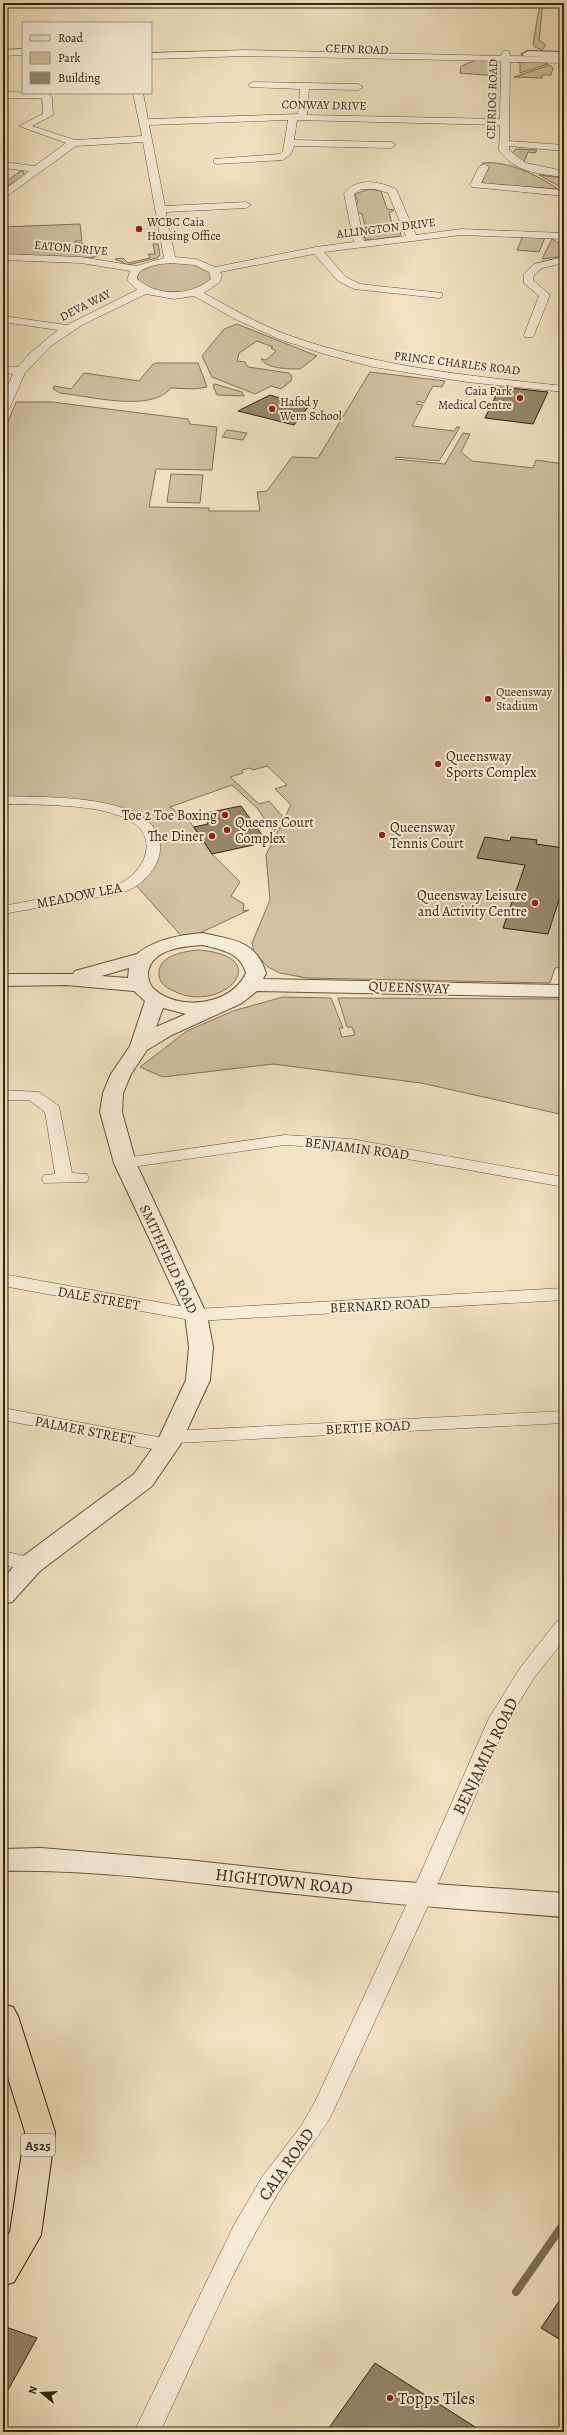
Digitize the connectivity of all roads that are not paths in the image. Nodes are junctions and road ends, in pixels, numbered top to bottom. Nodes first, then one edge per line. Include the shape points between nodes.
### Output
1 (152, 49) edge
2 (3, 52) edge
3 (22, 52) edge
4 (528, 54) joint
5 (564, 55) edge
6 (152, 56) edge
7 (506, 56) junction
8 (564, 60) edge
9 (253, 85) dead end
10 (305, 86) junction
11 (358, 87) dead end
12 (138, 94) edge
13 (3, 95) edge
14 (298, 117) junction
15 (145, 122) junction
16 (503, 122) junction
17 (147, 139) junction
18 (74, 143) junction
19 (290, 143) junction
20 (503, 143) junction
21 (391, 145) dead end
22 (564, 148) edge
23 (217, 161) dead end
24 (3, 165) edge
25 (484, 167) dead end
26 (36, 169) junction
27 (564, 174) edge
28 (564, 193) edge
29 (4, 194) edge
30 (246, 205) dead end
31 (159, 208) junction
32 (564, 236) edge
33 (412, 238) junction
34 (360, 244) junction
35 (316, 250) junction
36 (3, 257) edge
37 (170, 260) junction
38 (564, 260) edge
39 (136, 269) junction
40 (214, 270) junction
41 (145, 290) junction
42 (195, 292) junction
43 (438, 295) dead end
44 (3, 319) edge
45 (66, 328) junction
46 (517, 334) dead end
47 (529, 335) junction
48 (542, 336) dead end
49 (3, 370) edge
50 (21, 372) junction
51 (564, 389) edge
52 (3, 409) edge
53 (3, 800) edge
54 (3, 910) edge
55 (145, 958) junction
56 (66, 979) junction
57 (3, 980) edge
58 (140, 985) junction
59 (253, 985) junction
60 (564, 991) edge
61 (156, 1000) junction
62 (220, 1006) junction
63 (140, 1046) junction
64 (3, 1095) edge
65 (125, 1163) junction
66 (81, 1178) dead end
67 (564, 1182) edge
68 (3, 1280) edge
69 (564, 1294) edge
70 (196, 1315) junction
71 (3, 1414) edge
72 (564, 1417) edge
73 (170, 1441) junction
74 (3, 1558) edge
75 (31, 1564) junction
76 (3, 1595) edge
77 (564, 1626) edge
78 (3, 1860) edge
79 (422, 1895) junction
80 (564, 1905) edge
81 (3, 2016) edge
82 (3, 2272) edge
83 (147, 2432) edge

1 - 7 street, CEFN ROAD via 251,46
2 - 3 street
4 - 5 street, CEFN ROAD
4 - 7 street, CEFN ROAD
6 - 7 street, CEFN ROAD via 246,52
7 - 8 street, CEFN ROAD
7 - 16 street, CEIRIOG ROAD
9 - 10 street
10 - 11 street
10 - 14 street
12 - 15 street
13 - 18 street via 45,94 48,114 24,126
14 - 15 street, CONWAY DRIVE
14 - 16 street, CONWAY DRIVE
14 - 19 street
15 - 17 street
16 - 20 street, CEIRIOG ROAD
17 - 18 street
17 - 31 street
18 - 26 street
19 - 21 street
19 - 23 street via 287,155 277,159
20 - 22 street
20 - 27 street, CEIRIOG ROAD via 507,156 512,160 537,169
24 - 26 street
25 - 28 street via 475,185
26 - 29 street
30 - 31 street
31 - 37 street
32 - 33 street, ALLINGTON DRIVE via 486,232
33 - 34 street, ALLINGTON DRIVE
33 - 34 street via 392,191 376,185 362,186 351,190 349,194
34 - 35 street, ALLINGTON DRIVE
35 - 40 street, ALLINGTON DRIVE
35 - 43 street via 342,279 358,286
36 - 39 street, EATON DRIVE via 81,260
37 - 39 street
37 - 40 street via 196,262
38 - 47 street via 538,266 529,274 528,281 545,295
39 - 41 street via 132,280
40 - 42 street via 216,280 205,289
41 - 42 street via 169,294
41 - 45 street, DEVA WAY
42 - 51 street, PRINCE CHARLES ROAD via 251,324 332,354 421,374
44 - 45 street
45 - 50 street, DEVA WAY via 41,349
46 - 47 street
47 - 48 street
49 - 50 street
50 - 52 street, DEVA WAY
53 - 54 street, MEADOW LEA via 100,805 118,810 143,825 155,847 151,860 134,883 119,889
55 - 56 street
55 - 58 street via 137,976
55 - 59 street via 155,950 185,940 220,942 236,947 248,955 255,964
56 - 57 street
56 - 58 street
58 - 61 street
59 - 60 street, QUEENSWAY
59 - 62 street via 234,1000
61 - 62 street via 186,1008
61 - 63 street, SMITHFIELD ROAD
62 - 63 street, SMITHFIELD ROAD via 165,1031
63 - 65 street, SMITHFIELD ROAD via 129,1059 113,1093 111,1112
64 - 66 street via 33,1095 53,1110 57,1178
65 - 67 street, BENJAMIN ROAD via 253,1143 316,1141 351,1144
65 - 70 street, SMITHFIELD ROAD
68 - 70 street, DALE STREET
69 - 70 street, BERNARD ROAD
70 - 73 street, SMITHFIELD ROAD via 201,1347 198,1380
71 - 73 street, PALMER STREET
72 - 73 street, BERTIE ROAD
73 - 75 street, SMITHFIELD ROAD via 143,1480
74 - 75 street
75 - 76 street, SMITHFIELD ROAD
77 - 79 street, BENJAMIN ROAD via 527,1673 499,1718
78 - 79 street, HIGHTOWN ROAD via 41,1859 187,1871
79 - 80 street, HIGHTOWN ROAD
79 - 83 street, CAIA ROAD via 323,2109 309,2133 270,2184 241,2235
81 - 82 main road, A525 via 40,2132 25,2235

